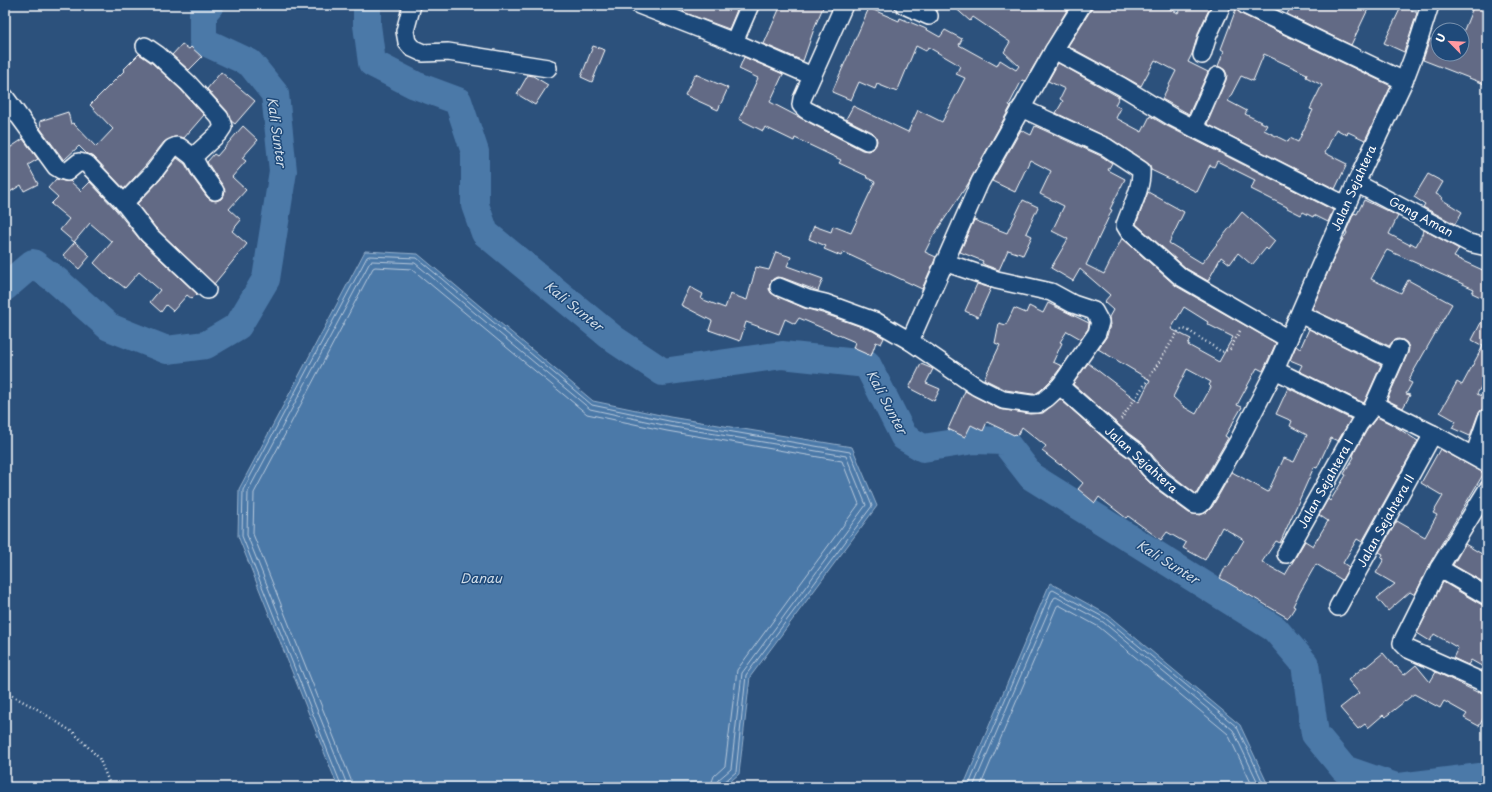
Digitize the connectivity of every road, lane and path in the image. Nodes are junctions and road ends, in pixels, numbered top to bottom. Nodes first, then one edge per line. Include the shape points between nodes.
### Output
1 (412, 5) edge
2 (639, 5) edge
3 (750, 5) edge
4 (844, 5) edge
5 (904, 5) edge
6 (1082, 5) edge
7 (1222, 5) edge
8 (1245, 5) edge
9 (1427, 6) edge
10 (662, 9) edge
11 (929, 16) dead end
12 (734, 42) junction
13 (145, 46) dead end
14 (1054, 50) junction
15 (1202, 55) dead end
16 (548, 68) dead end
17 (812, 76) junction
18 (1217, 76) dead end
19 (1404, 81) junction
20 (5, 96) edge
21 (1021, 108) junction
22 (1194, 128) junction
23 (867, 141) dead end
24 (193, 157) junction
25 (1356, 183) junction
26 (215, 190) dead end
27 (124, 203) junction
28 (1347, 206) junction
29 (1487, 247) edge
30 (944, 262) junction
31 (779, 287) dead end
32 (207, 290) dead end
33 (1300, 314) junction
34 (1248, 316) junction
35 (1288, 339) junction
36 (910, 341) junction
37 (1275, 370) junction
38 (1060, 386) junction
39 (1370, 411) junction
40 (1487, 418) edge
41 (1112, 432) junction
42 (1433, 434) junction
43 (1481, 460) edge
44 (1487, 490) edge
45 (1286, 554) dead end
46 (1439, 568) junction
47 (1487, 596) edge
48 (1338, 607) dead end
49 (1487, 684) edge
50 (5, 692) edge
51 (111, 787) edge

1 - 16 street via 404,31 412,48 423,53 448,52
2 - 10 street
3 - 12 street
4 - 17 street
5 - 11 street
6 - 14 street
7 - 15 street
8 - 19 street
9 - 19 street, Jalan Sejahtera
10 - 12 street
12 - 17 street
13 - 24 street via 173,69 220,118 223,127 219,133
14 - 21 street
14 - 22 street
17 - 23 street via 801,105
18 - 22 street
19 - 25 street, Jalan Sejahtera
20 - 27 street via 56,167 67,172 79,162 87,164
21 - 30 street via 980,182
21 - 34 street via 1106,146 1141,170 1139,188 1124,225 1181,277
22 - 28 street
24 - 26 street
24 - 27 street via 180,147 172,148 153,173
25 - 28 street, Jalan Sejahtera
25 - 29 street, Gang Aman via 1469,242
27 - 32 street via 148,234
28 - 33 street, Jalan Sejahtera
30 - 36 street
30 - 38 street via 997,280 1051,292 1073,304 1094,311 1100,322 1097,332
31 - 36 street via 877,322
33 - 35 street, Jalan Sejahtera
33 - 39 street, Jalan Sejahtera I via 1393,353
34 - 35 street
34 - 41 path via 1230,349 1222,352 1189,331 1179,330
35 - 37 street, Jalan Sejahtera
36 - 38 street via 977,387 1003,400 1038,404
37 - 39 street
37 - 41 street, Jalan Sejahtera via 1239,440 1200,505 1195,505 1161,480 1137,452
38 - 41 street, Jalan Sejahtera
39 - 42 street via 1377,406
39 - 45 street, Jalan Sejahtera I via 1359,424
40 - 43 street
42 - 43 street
42 - 48 street, Jalan Sejahtera II
44 - 46 street
46 - 47 street
46 - 49 street via 1402,643 1408,649
50 - 51 path via 74,733 99,758

